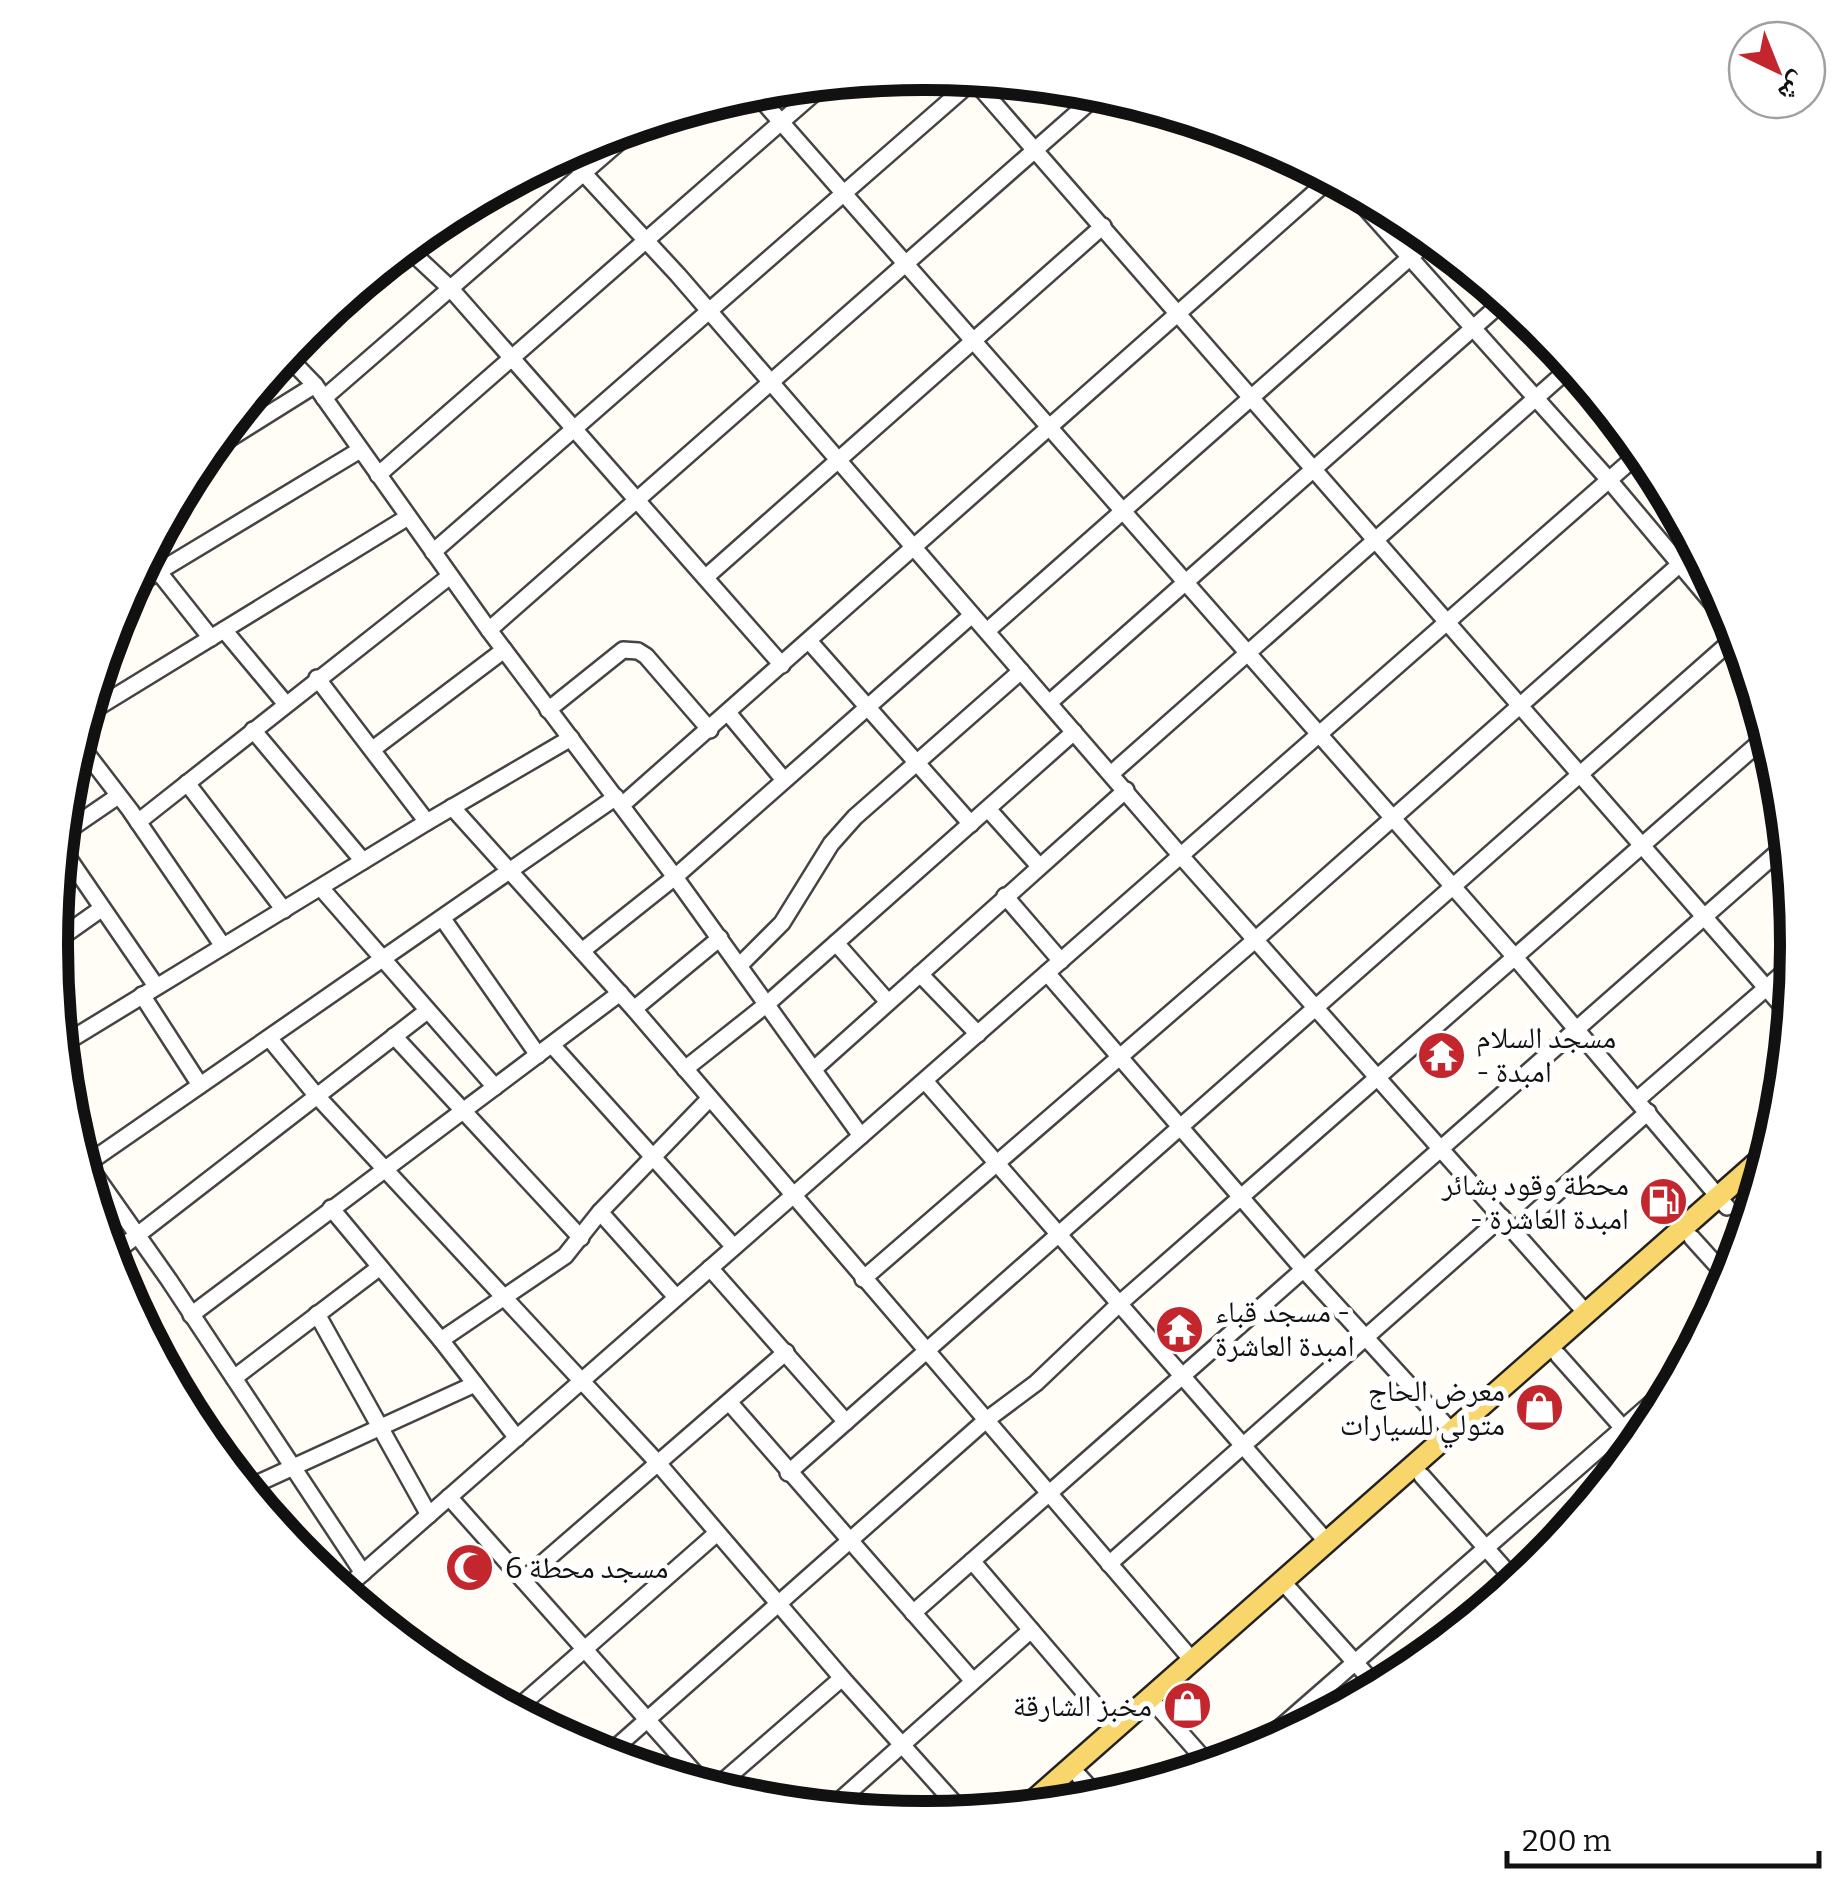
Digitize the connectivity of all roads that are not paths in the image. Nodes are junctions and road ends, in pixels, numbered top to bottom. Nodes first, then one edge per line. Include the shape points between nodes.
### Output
1 (960, 90) edge
2 (986, 92) edge
3 (810, 97) edge
4 (766, 105) edge
5 (1086, 105) edge
6 (781, 122) junction
7 (612, 149) edge
8 (1035, 150) junction
9 (575, 164) edge
10 (584, 174) junction
11 (1320, 187) edge
12 (846, 193) junction
13 (1376, 219) edge
14 (1103, 226) junction
15 (647, 240) junction
16 (1420, 248) edge
17 (416, 256) edge
18 (1410, 257) junction
19 (907, 262) junction
20 (452, 289) junction
21 (1495, 308) edge
22 (709, 311) junction
23 (1177, 313) junction
24 (1472, 328) junction
25 (973, 339) junction
26 (513, 359) junction
27 (294, 365) edge
28 (1561, 375) edge
29 (769, 382) junction
30 (319, 392) junction
31 (1250, 397) junction
32 (1536, 397) junction
33 (247, 420) edge
34 (1050, 428) junction
35 (573, 430) junction
36 (360, 450) junction
37 (838, 459) junction
38 (1629, 462) edge
39 (1314, 470) junction
40 (378, 475) junction
41 (1609, 480) junction
42 (635, 501) junction
43 (1122, 510) junction
44 (408, 516) junction
45 (1376, 540) junction
46 (916, 548) junction
47 (434, 552) junction
48 (1686, 558) edge
49 (1680, 563) junction
50 (156, 566) edge
51 (160, 570) junction
52 (153, 575) edge
53 (450, 576) junction
54 (706, 577) junction
55 (1185, 583) junction
56 (1701, 588) edge
57 (972, 615) junction
58 (1447, 621) junction
59 (490, 630) junction
60 (987, 632) junction
61 (218, 634) junction
62 (809, 641) junction
63 (1724, 645) edge
64 (504, 650) junction
65 (1248, 652) junction
66 (782, 666) junction
67 (1020, 671) junction
68 (317, 678) junction
69 (1049, 703) junction
70 (103, 704) edge
71 (285, 704) junction
72 (1521, 706) junction
73 (868, 707) junction
74 (548, 710) junction
75 (729, 714) junction
76 (253, 730) junction
77 (710, 730) junction
78 (1074, 732) junction
79 (1319, 734) junction
80 (570, 738) junction
81 (1755, 746) edge
82 (373, 748) junction
83 (89, 757) edge
84 (918, 762) junction
85 (1111, 774) junction
86 (1580, 776) junction
87 (784, 780) junction
88 (187, 783) junction
89 (1126, 790) junction
90 (118, 796) junction
91 (619, 801) junction
92 (452, 807) junction
93 (988, 809) junction
94 (1392, 818) junction
95 (138, 822) junction
96 (427, 822) junction
97 (971, 824) junction
98 (76, 825) edge
99 (1642, 844) junction
100 (1774, 855) edge
101 (1181, 856) junction
102 (363, 862) junction
103 (72, 864) edge
104 (1039, 866) junction
105 (512, 871) junction
106 (675, 877) junction
107 (321, 888) junction
108 (1454, 888) junction
109 (1004, 896) junction
110 (101, 909) junction
111 (284, 910) junction
112 (443, 918) junction
113 (1705, 918) junction
114 (68, 932) edge
115 (720, 938) junction
116 (1255, 940) junction
117 (836, 943) junction
118 (223, 946) junction
119 (582, 951) junction
120 (1514, 956) junction
121 (382, 960) junction
122 (1061, 960) junction
123 (740, 966) junction
124 (1047, 973) junction
125 (920, 974) junction
126 (1779, 977) edge
127 (1766, 989) junction
128 (149, 991) junction
129 (620, 993) junction
130 (888, 1002) junction
131 (1778, 1002) edge
132 (768, 1004) junction
133 (1314, 1008) junction
134 (634, 1009) junction
135 (427, 1011) junction
136 (1577, 1029) junction
137 (978, 1034) junction
138 (394, 1036) junction
139 (73, 1038) edge
140 (269, 1038) junction
141 (545, 1050) junction
142 (1122, 1056) junction
143 (685, 1069) junction
144 (814, 1069) junction
145 (1376, 1078) junction
146 (925, 1080) junction
147 (200, 1085) junction
148 (495, 1087) junction
149 (316, 1095) junction
150 (710, 1098) junction
151 (1643, 1106) junction
152 (462, 1112) junction
153 (1179, 1125) junction
154 (861, 1136) junction
155 (1439, 1148) junction
156 (651, 1157) junction
157 (95, 1158) edge
158 (998, 1164) junction
159 (385, 1169) junction
160 (1748, 1175) edge
161 (102, 1184) edge
162 (1744, 1187) edge
163 (792, 1196) junction
164 (1242, 1198) junction
165 (1723, 1202) junction
166 (332, 1208) junction
167 (600, 1212) junction
168 (1502, 1218) junction
169 (1514, 1231) junction
170 (1058, 1233) junction
171 (136, 1235) junction
172 (580, 1238) junction
173 (1692, 1238) junction
174 (123, 1246) edge
175 (734, 1247) junction
176 (1717, 1266) edge
177 (380, 1267) junction
178 (710, 1268) junction
179 (1303, 1269) junction
180 (1645, 1271) junction
181 (863, 1279) junction
182 (676, 1297) junction
183 (504, 1298) junction
184 (1119, 1304) junction
185 (317, 1314) junction
186 (1586, 1314) junction
187 (191, 1315) junction
188 (1365, 1338) junction
189 (441, 1340) junction
190 (925, 1350) junction
191 (786, 1352) junction
192 (1558, 1355) junction
193 (1182, 1376) junction
194 (234, 1378) junction
195 (582, 1381) junction
196 (474, 1384) junction
197 (729, 1402) junction
198 (1639, 1415) edge
199 (984, 1421) junction
200 (846, 1422) junction
201 (380, 1426) junction
202 (1624, 1429) junction
203 (1452, 1432) junction
204 (1627, 1432) edge
205 (517, 1438) junction
206 (1244, 1446) junction
207 (657, 1462) junction
208 (294, 1467) junction
209 (788, 1472) junction
210 (1422, 1476) junction
211 (258, 1483) edge
212 (1048, 1494) junction
213 (449, 1497) junction
214 (429, 1515) junction
215 (716, 1533) junction
216 (850, 1542) junction
217 (1327, 1542) junction
218 (1487, 1550) junction
219 (972, 1561) junction
220 (1109, 1564) junction
221 (1507, 1572) edge
222 (364, 1573) junction
223 (523, 1580) junction
224 (352, 1583) edge
225 (1286, 1586) junction
226 (780, 1604) junction
227 (913, 1613) junction
228 (1031, 1630) junction
229 (585, 1649) junction
230 (1192, 1660) junction
231 (1355, 1661) junction
232 (1368, 1676) edge
233 (842, 1678) junction
234 (973, 1680) junction
235 (524, 1702) edge
236 (1158, 1707) junction
237 (1289, 1719) edge
238 (648, 1720) junction
239 (1115, 1728) junction
240 (620, 1745) edge
241 (902, 1746) junction
242 (1201, 1755) edge
243 (693, 1769) edge
244 (1078, 1776) junction
245 (725, 1777) edge
246 (1087, 1785) edge
247 (1063, 1789) edge
248 (1042, 1793) edge
249 (844, 1797) edge
250 (952, 1800) edge

1 - 12 street
2 - 8 street
3 - 6 street
4 - 6 street
5 - 8 street
6 - 12 street
6 - 15 street
7 - 10 street
8 - 14 street
8 - 19 street
9 - 10 street
10 - 15 street
10 - 20 street
11 - 23 street
12 - 19 street
12 - 22 street
13 - 18 street
14 - 23 street
14 - 25 street
15 - 22 street
15 - 26 street
16 - 18 street
17 - 20 street
18 - 24 street
18 - 31 street
19 - 25 street
19 - 29 street
20 - 26 street
20 - 30 street
21 - 24 street
22 - 29 street
22 - 35 street
23 - 31 street
23 - 34 street
24 - 32 street
24 - 39 street
25 - 34 street
25 - 37 street
26 - 35 street
26 - 40 street
27 - 30 street
28 - 32 street
29 - 37 street
29 - 42 street
30 - 33 street
30 - 36 street
31 - 39 street
31 - 43 street
32 - 41 street
32 - 45 street
34 - 43 street
34 - 46 street
35 - 42 street
35 - 47 street
36 - 40 street
36 - 51 street
37 - 46 street
37 - 54 street
38 - 41 street
39 - 45 street
39 - 55 street
40 - 44 street
41 - 49 street
41 - 58 street
42 - 54 street
42 - 59 street
43 - 55 street
43 - 60 street
44 - 47 street
44 - 61 street
45 - 58 street
45 - 65 street
46 - 57 street
46 - 62 street
47 - 53 street
48 - 49 street
49 - 56 street
49 - 72 street
50 - 51 street
51 - 52 street
51 - 61 street
53 - 59 street
53 - 68 street
54 - 66 street
55 - 65 street
55 - 69 street
57 - 60 street
57 - 73 street
58 - 72 street
58 - 79 street
59 - 64 street
60 - 67 street
61 - 70 street
61 - 71 street
62 - 66 street
62 - 73 street
63 - 86 street
64 - 74 street
64 - 82 street
65 - 79 street
65 - 85 street
66 - 75 street
67 - 69 street
67 - 84 street
68 - 71 street
68 - 82 street
69 - 78 street
71 - 76 street
72 - 86 street
72 - 94 street
73 - 84 street
73 - 87 street
74 - 77 street via 630,650 646,656
74 - 80 street
75 - 77 street
75 - 87 street
76 - 88 street
76 - 102 street
77 - 91 street
78 - 85 street
78 - 93 street
79 - 94 street
79 - 101 street
80 - 91 street
80 - 92 street
81 - 99 street
82 - 96 street
83 - 90 street
84 - 97 street
84 - 123 street via 842,830 782,923
85 - 89 street
86 - 99 street
86 - 108 street
87 - 106 street
88 - 95 street
88 - 111 street
89 - 101 street
89 - 104 street
90 - 95 street
90 - 98 street
91 - 105 street
91 - 106 street
92 - 96 street
92 - 105 street
93 - 97 street
93 - 104 street
94 - 108 street
94 - 116 street
95 - 118 street
96 - 102 street
97 - 117 street
99 - 113 street
99 - 120 street
100 - 113 street
101 - 116 street
101 - 122 street
102 - 107 street
103 - 110 street
104 - 109 street
105 - 112 street
105 - 119 street
106 - 115 street
106 - 119 street
107 - 111 street
107 - 121 street
108 - 120 street
108 - 133 street
109 - 122 street
109 - 125 street
110 - 114 street
110 - 128 street
111 - 118 street
112 - 121 street
112 - 141 street
113 - 127 street
113 - 136 street
115 - 123 street
115 - 134 street
116 - 133 street
116 - 142 street
117 - 130 street
117 - 132 street
118 - 128 street
119 - 129 street
120 - 136 street
120 - 145 street
121 - 135 street
121 - 140 street
122 - 124 street
123 - 132 street
124 - 137 street
124 - 142 street
125 - 130 street
125 - 137 street
126 - 127 street
127 - 131 street
127 - 151 street
128 - 139 street
128 - 147 street
129 - 134 street
129 - 141 street
130 - 144 street
132 - 143 street
132 - 144 street
133 - 145 street
133 - 153 street
134 - 143 street
135 - 138 street
135 - 148 street
136 - 151 street
136 - 155 street
137 - 146 street
138 - 149 street
138 - 152 street
140 - 147 street
140 - 149 street
141 - 148 street
141 - 156 street
142 - 153 street
142 - 158 street
143 - 150 street
144 - 154 street
145 - 155 street
145 - 164 street
146 - 154 street
146 - 158 street
147 - 157 street
148 - 152 street
149 - 159 street
149 - 171 street
150 - 156 street
150 - 163 street
151 - 165 street
151 - 169 street
152 - 159 street
152 - 172 street
153 - 164 street
153 - 170 street
154 - 163 street
155 - 168 street
155 - 179 street
156 - 167 street
156 - 175 street
158 - 170 street
158 - 181 street
159 - 166 street
159 - 183 street
160 - 165 main road
161 - 171 street
162 - 165 main road
163 - 175 street
163 - 181 street
164 - 179 street
164 - 184 street
165 - 173 main road
165 - 180 main road
166 - 177 street
166 - 187 street
167 - 172 street
167 - 182 street
168 - 169 street
168 - 188 street
169 - 186 street
170 - 184 street
170 - 190 street
171 - 174 street
171 - 187 street
172 - 183 street via 553,1266
173 - 176 street
173 - 180 main road
175 - 178 street
177 - 185 street
177 - 189 street
178 - 182 street
178 - 191 street
179 - 188 street
179 - 193 street
180 - 186 main road
180 - 192 main road
181 - 190 street
182 - 195 street
183 - 189 street
183 - 195 street
184 - 193 street
184 - 199 street via 1036,1383
185 - 194 street
185 - 201 street
186 - 203 main road
187 - 194 street
188 - 203 street
188 - 206 street
189 - 196 street
190 - 199 street
190 - 200 street
191 - 197 street
191 - 200 street
192 - 202 street
192 - 210 main road
193 - 206 street
193 - 212 street
194 - 208 street
195 - 205 street
195 - 207 street
196 - 201 street
196 - 205 street
197 - 207 street
197 - 209 street
198 - 202 street
199 - 212 street
199 - 216 street
200 - 209 street
201 - 208 street
201 - 214 street
202 - 204 street
202 - 218 street
203 - 217 main road
205 - 213 street
206 - 217 street
206 - 220 street
207 - 215 street
207 - 223 street
208 - 211 street
208 - 222 street
209 - 216 street
210 - 218 street
210 - 225 main road
212 - 219 street
212 - 220 street
213 - 214 street
213 - 223 street
214 - 222 street
215 - 226 street
215 - 229 street
216 - 226 street
216 - 227 street
217 - 225 main road
218 - 221 street
218 - 231 street
219 - 227 street
219 - 228 street
220 - 230 street
222 - 224 street
223 - 229 street
225 - 230 main road
225 - 231 street
225 - 236 main road
226 - 233 street
226 - 238 street
227 - 234 street
228 - 234 street
228 - 239 street
229 - 235 street
229 - 238 street
230 - 239 main road
231 - 232 street
231 - 237 street
233 - 241 street
233 - 245 street
234 - 241 street
236 - 242 street
236 - 244 main road
238 - 240 street
238 - 243 street
239 - 248 main road
241 - 249 street
241 - 250 street
244 - 246 street
244 - 247 main road

